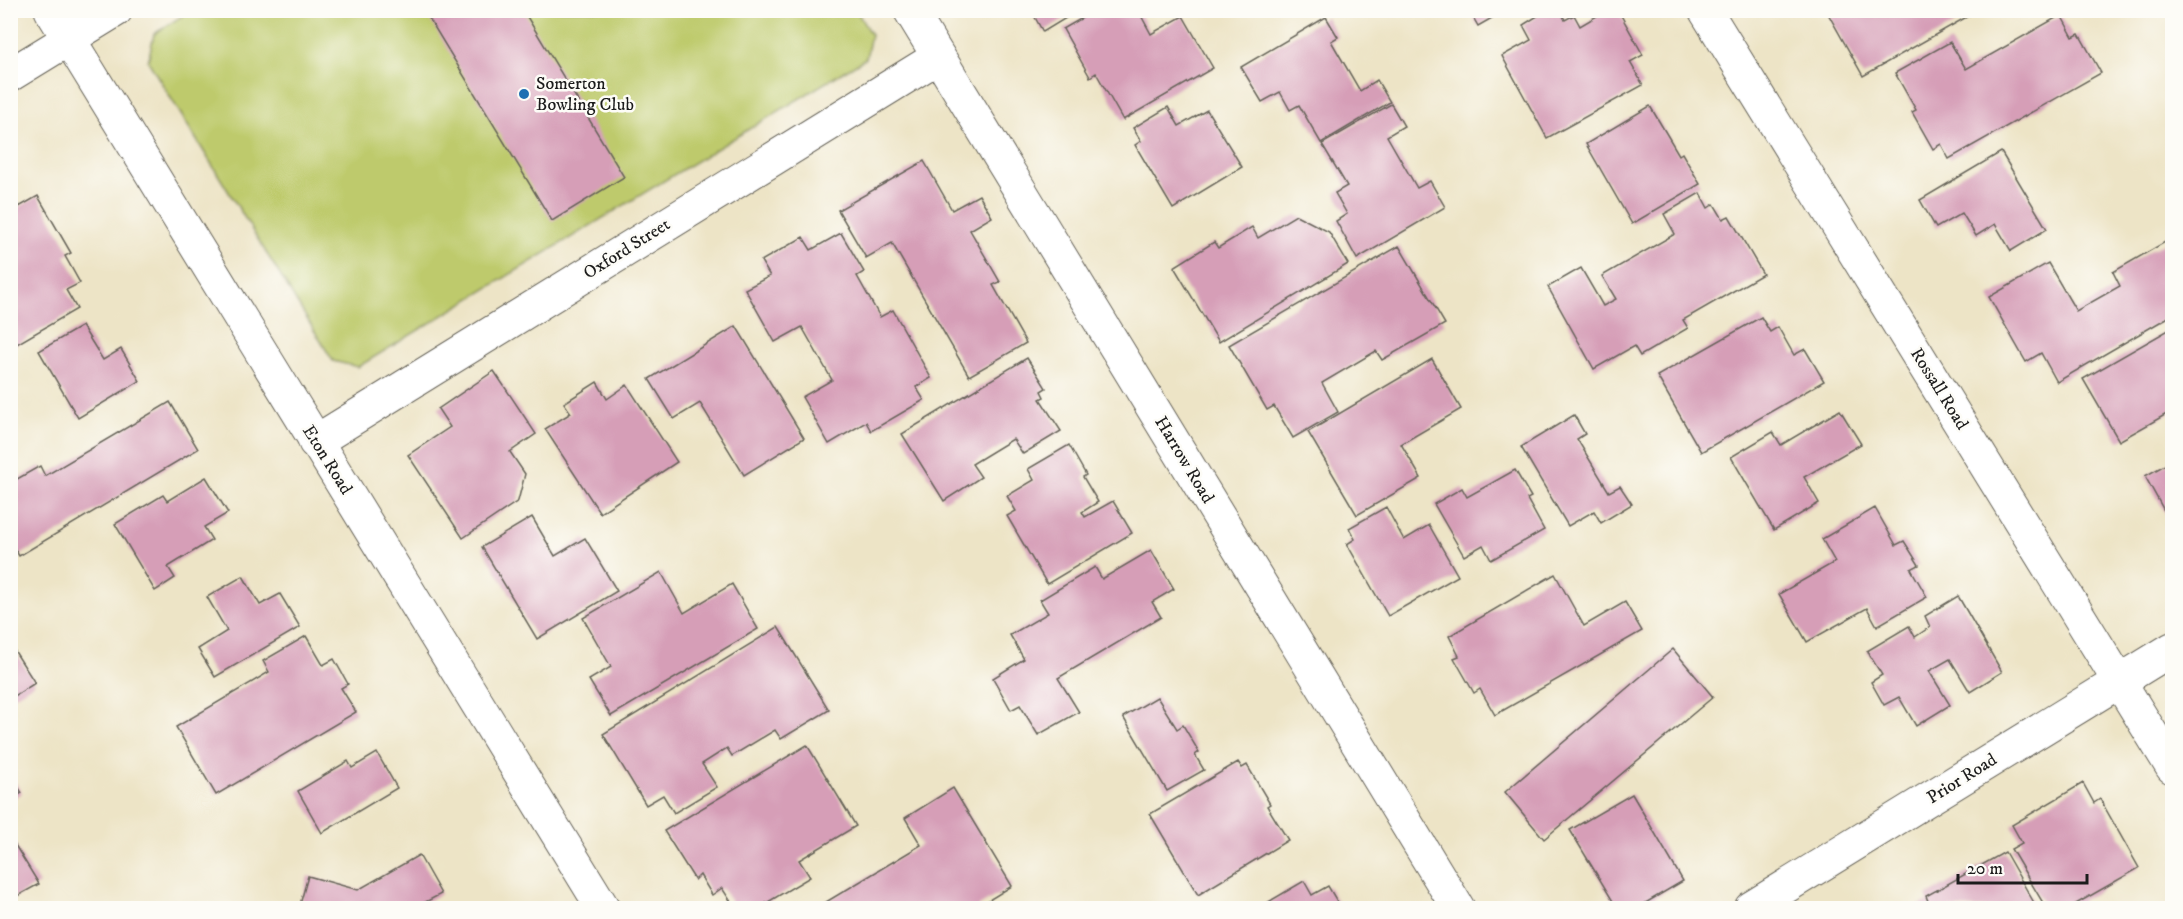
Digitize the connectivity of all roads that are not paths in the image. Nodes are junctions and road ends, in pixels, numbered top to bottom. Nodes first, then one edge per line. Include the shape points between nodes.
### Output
1 (51, 10) edge
2 (116, 10) edge
3 (910, 10) edge
4 (1705, 10) edge
5 (69, 39) junction
6 (938, 57) junction
7 (10, 75) edge
8 (315, 442) junction
9 (2172, 649) edge
10 (2120, 681) junction
11 (2172, 767) edge
12 (603, 909) edge
13 (1458, 909) edge
14 (1751, 909) edge

1 - 5 street, Eton Road
2 - 5 street
3 - 6 street, Harrow Road
4 - 10 street, Rossall Road
5 - 7 street
5 - 8 street, Eton Road
6 - 8 street, Oxford Street
6 - 13 street, Harrow Road
8 - 12 street, Eton Road
9 - 10 street, Prior Road
10 - 11 street, Rossall Road
10 - 14 street, Prior Road

